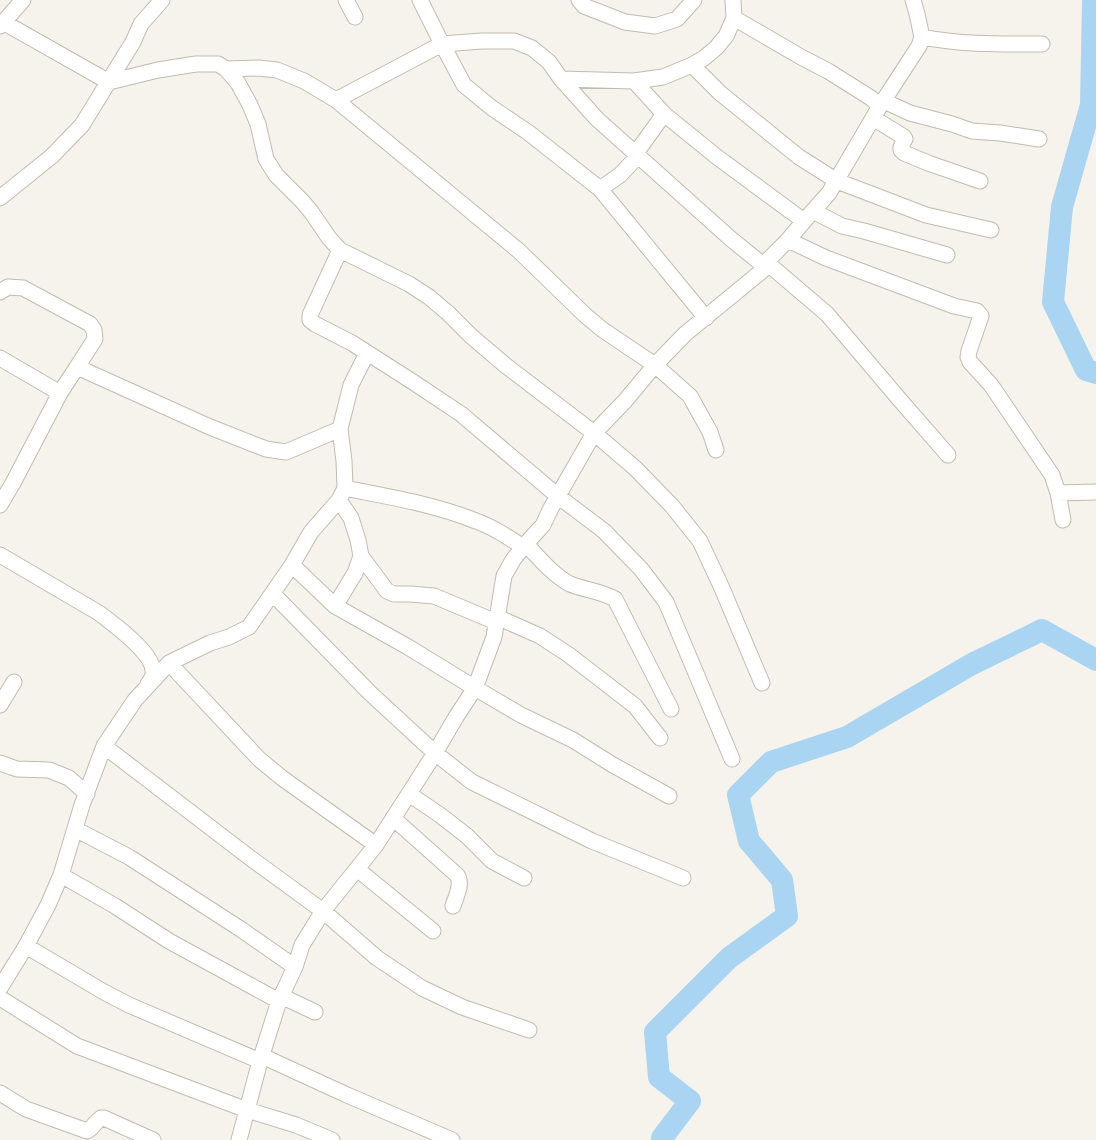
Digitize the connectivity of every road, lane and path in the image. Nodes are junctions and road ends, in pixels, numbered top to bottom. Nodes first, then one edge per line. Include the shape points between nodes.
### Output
1 (23, 0) edge
2 (162, 0) edge
3 (346, 0) edge
4 (420, 0) edge
5 (579, 0) edge
6 (694, 0) edge
7 (733, 0) edge
8 (913, 0) edge
9 (355, 17) dead end
10 (734, 18) junction
11 (2, 24) edge
12 (922, 37) junction
13 (442, 44) junction
14 (1042, 44) dead end
15 (692, 65) junction
16 (226, 69) junction
17 (561, 78) junction
18 (109, 82) junction
19 (634, 82) junction
20 (336, 100) junction
21 (879, 108) junction
22 (664, 114) junction
23 (1039, 139) dead end
24 (637, 154) junction
25 (837, 181) junction
26 (980, 181) dead end
27 (600, 189) junction
28 (0, 198) edge
29 (808, 216) junction
30 (991, 230) dead end
31 (788, 240) junction
32 (340, 250) junction
33 (947, 255) dead end
34 (764, 263) junction
35 (0, 292) edge
36 (706, 318) junction
37 (367, 353) junction
38 (0, 358) edge
39 (655, 365) junction
40 (77, 366) junction
41 (60, 393) junction
42 (340, 429) junction
43 (594, 433) junction
44 (716, 450) dead end
45 (948, 455) dead end
46 (6, 480) edge
47 (1096, 492) edge
48 (1058, 493) junction
49 (342, 494) junction
50 (559, 497) junction
51 (0, 504) edge
52 (1063, 520) dead end
53 (524, 546) junction
54 (0, 555) edge
55 (361, 556) junction
56 (292, 565) junction
57 (273, 594) junction
58 (335, 606) junction
59 (496, 620) junction
60 (169, 663) junction
61 (14, 682) dead end
62 (762, 683) dead end
63 (475, 688) junction
64 (145, 689) junction
65 (0, 704) edge
66 (671, 709) dead end
67 (660, 738) dead end
68 (104, 746) junction
69 (434, 753) junction
70 (732, 759) dead end
71 (0, 763) edge
72 (87, 794) junction
73 (409, 794) junction
74 (669, 796) dead end
75 (393, 818) junction
76 (75, 829) junction
77 (376, 845) junction
78 (357, 869) junction
79 (61, 875) junction
80 (524, 878) dead end
81 (683, 878) dead end
82 (453, 906) dead end
83 (323, 911) junction
84 (433, 931) dead end
85 (26, 946) junction
86 (295, 967) junction
87 (0, 988) edge
88 (0, 998) edge
89 (280, 998) junction
90 (315, 1012) dead end
91 (529, 1030) dead end
92 (261, 1058) junction
93 (0, 1093) edge
94 (247, 1110) junction
95 (153, 1140) edge
96 (239, 1140) edge
97 (332, 1140) edge
98 (452, 1140) edge

1 - 11 street
2 - 18 street via 141,24
3 - 9 street
4 - 13 street
5 - 6 street via 584,6 625,22 655,26 677,19
7 - 10 street
8 - 12 street
10 - 15 street via 716,48
10 - 21 street via 828,71 871,98
11 - 18 street
12 - 14 street via 976,44
12 - 21 street
13 - 17 street via 514,41 532,48
13 - 20 street
13 - 27 street via 464,85
15 - 19 street via 663,77
15 - 25 street via 799,157
16 - 18 street via 218,64 196,64
16 - 20 street via 277,70
16 - 32 street via 250,105 266,159 276,175 303,202
17 - 19 street
17 - 24 street via 597,119
18 - 28 street via 82,125 52,156
19 - 22 street
20 - 39 street via 519,251 584,315
21 - 23 street via 910,113 972,131
21 - 25 street
21 - 26 street via 903,135 905,139 901,150 904,153
22 - 24 street
22 - 29 street via 717,157
24 - 27 street via 620,175
24 - 34 street via 731,239
25 - 29 street
25 - 30 street via 926,215
27 - 36 street
29 - 31 street
29 - 33 street
31 - 34 street
31 - 48 street via 877,278 977,311 981,316 969,351 970,362 991,385 1032,444 1052,475
32 - 37 street via 310,320
32 - 43 street via 429,297 505,365
34 - 36 street via 762,271
34 - 45 street via 827,314
35 - 40 street via 8,287 23,288 90,324 95,339
36 - 39 street
37 - 42 street via 352,385
37 - 50 street via 461,414
38 - 41 street
39 - 43 street
39 - 44 street via 690,396
40 - 41 street
40 - 42 street via 266,449 286,452
41 - 46 street
42 - 49 street via 344,461
43 - 50 street
43 - 62 street via 635,468 700,541
46 - 51 street
47 - 48 street
48 - 52 street
49 - 53 street via 404,499 476,521
49 - 55 street
49 - 56 street via 311,532
50 - 53 street via 543,525
50 - 70 street via 604,532 641,569 666,602
53 - 59 street via 504,576
53 - 66 street via 563,580 615,600
54 - 64 street via 114,624 146,654 152,664 154,675
55 - 58 street via 355,573
55 - 59 street via 387,591 434,596
56 - 57 street
56 - 58 street
57 - 60 street via 249,627
57 - 69 street
58 - 63 street
59 - 63 street via 494,637
59 - 67 street via 540,636 569,654 635,706
60 - 64 street
60 - 77 street via 259,759
61 - 65 street
63 - 69 street
63 - 74 street
64 - 68 street
68 - 72 street
68 - 83 street
69 - 73 street
69 - 81 street via 472,782 592,841
71 - 72 street via 17,769 49,770 70,778
72 - 76 street
73 - 75 street
73 - 80 street via 440,814 492,861
75 - 77 street
75 - 82 street via 460,879
76 - 79 street
76 - 86 street via 129,857
77 - 78 street
78 - 83 street
78 - 84 street
79 - 85 street
79 - 89 street via 169,941
83 - 86 street via 302,946
83 - 91 street via 377,958 422,988 462,1007
85 - 87 street
85 - 92 street via 129,1005
86 - 89 street
88 - 94 street via 77,1046
89 - 90 street
89 - 92 street
92 - 94 street
92 - 98 street
93 - 95 street via 26,1109 86,1131 104,1118
94 - 96 street
94 - 97 street

